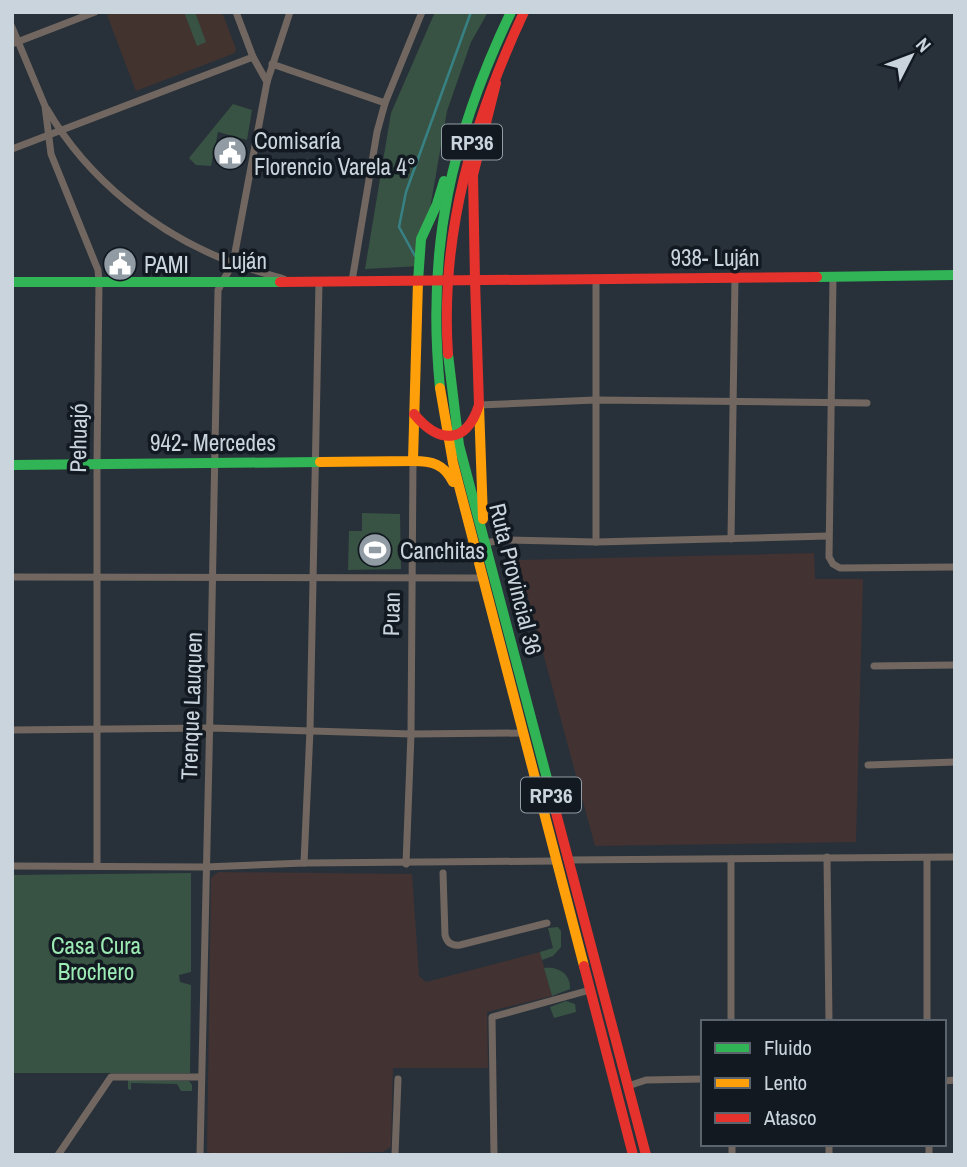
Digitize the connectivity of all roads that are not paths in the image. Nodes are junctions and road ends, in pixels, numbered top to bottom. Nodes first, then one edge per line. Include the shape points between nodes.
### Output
1 (95, 12) edge
2 (236, 12) edge
3 (290, 12) edge
4 (422, 12) edge
5 (511, 12) edge
6 (524, 12) edge
7 (12, 27) edge
8 (15, 43) edge
9 (253, 57) junction
10 (272, 64) junction
11 (498, 66) junction
12 (267, 82) junction
13 (385, 103) junction
14 (44, 106) junction
15 (60, 131) junction
16 (463, 132) junction
17 (48, 136) junction
18 (12, 149) edge
19 (233, 263) junction
20 (955, 275) edge
21 (735, 278) junction
22 (833, 278) junction
23 (596, 279) junction
24 (441, 280) junction
25 (475, 280) junction
26 (99, 281) junction
27 (223, 281) junction
28 (292, 281) junction
29 (352, 281) junction
30 (418, 281) junction
31 (12, 282) edge
32 (319, 282) junction
33 (595, 400) junction
34 (734, 400) junction
35 (831, 401) junction
36 (867, 403) dead end
37 (479, 405) junction
38 (414, 414) junction
39 (452, 435) junction
40 (413, 461) junction
41 (314, 462) junction
42 (215, 463) junction
43 (97, 464) junction
44 (12, 465) edge
45 (463, 505) junction
46 (828, 536) junction
47 (731, 539) junction
48 (596, 542) junction
49 (484, 543) junction
50 (955, 567) edge
51 (12, 577) edge
52 (96, 577) junction
53 (214, 577) junction
54 (412, 578) junction
55 (482, 578) junction
56 (312, 579) junction
57 (955, 665) edge
58 (874, 666) dead end
59 (96, 728) junction
60 (210, 728) junction
61 (12, 730) edge
62 (310, 730) junction
63 (523, 733) junction
64 (411, 734) junction
65 (955, 762) edge
66 (869, 765) dead end
67 (827, 857) junction
68 (927, 858) junction
69 (955, 858) edge
70 (731, 859) junction
71 (562, 861) junction
72 (304, 863) junction
73 (406, 863) junction
74 (12, 866) edge
75 (97, 866) junction
76 (205, 867) junction
77 (443, 873) dead end
78 (547, 923) dead end
79 (590, 990) junction
80 (732, 1020) edge
81 (829, 1020) edge
82 (927, 1020) edge
83 (201, 1077) junction
84 (398, 1079) dead end
85 (701, 1079) edge
86 (628, 1086) junction
87 (58, 1155) edge
88 (200, 1155) edge
89 (396, 1155) edge
90 (494, 1155) edge
91 (633, 1155) edge
92 (646, 1155) edge

1 - 8 street
2 - 9 street
3 - 10 street, Trenque Lauquen
4 - 13 street
5 - 16 main road, Ruta Provincial 36 / RP36
6 - 11 main road, Ruta Provincial 36 / RP36
7 - 8 street, Pehuajó
8 - 14 street, Pehuajó
9 - 12 street
9 - 15 street
10 - 12 street, Trenque Lauquen
10 - 13 street
11 - 24 main road, Ruta Provincial 36 / RP36 via 467,161
11 - 25 main road via 495,97 473,175
12 - 19 street, Trenque Lauquen
13 - 29 street via 370,162
14 - 15 street
14 - 17 street, Pehuajó
15 - 17 street
15 - 19 street via 97,175 141,213
16 - 24 main road, Ruta Provincial 36 / RP36 via 444,213
16 - 30 main road, Puan via 424,229
17 - 18 street
17 - 26 street, Pehuajó
19 - 27 street, Trenque Lauquen
19 - 28 street
20 - 22 main road, 938- Luján
21 - 22 main road, 938- Luján
21 - 23 main road, 938- Luján
21 - 34 street
22 - 35 street
23 - 25 main road, 938- Luján
23 - 33 street
24 - 25 main road, Luján
24 - 30 main road, Luján
24 - 39 main road, Ruta Provincial 36 / RP36
25 - 37 main road
26 - 27 main road, Luján
26 - 31 main road, Luján
26 - 43 street, Pehuajó
27 - 28 main road, Luján
27 - 42 street, Trenque Lauquen via 218,290
28 - 32 main road, Luján
29 - 30 main road, Luján
29 - 32 main road, Luján
30 - 38 main road, Puan
32 - 41 street
33 - 34 street
33 - 37 street
33 - 48 street
34 - 35 street
34 - 47 street
35 - 36 street
35 - 46 street
37 - 39 main road via 475,422
37 - 49 main road
38 - 39 main road via 433,434
38 - 40 main road, Puan
39 - 45 main road, Ruta Provincial 36 / RP36
39 - 49 main road, Ruta Provincial 36 / RP36
40 - 41 main road, 942- Mercedes
40 - 45 main road, 942- Mercedes via 446,469
40 - 54 street, Puan
41 - 42 main road, 942- Mercedes
41 - 56 street
42 - 43 main road, 942- Mercedes
42 - 53 street, Trenque Lauquen
43 - 44 main road, 942- Mercedes
43 - 52 street, Pehuajó
45 - 55 main road, Ruta Provincial 36 / RP36
46 - 47 street
46 - 50 street via 829,557 840,568
47 - 48 street
48 - 49 street
49 - 71 main road, Ruta Provincial 36 / RP36
51 - 52 street
52 - 53 street
52 - 59 street, Pehuajó
53 - 56 street
53 - 60 street, Trenque Lauquen
54 - 55 street
54 - 56 street
54 - 64 street, Puan
55 - 63 main road, Ruta Provincial 36 / RP36
56 - 62 street
57 - 58 street
59 - 60 street
59 - 61 street
59 - 75 street, Pehuajó
60 - 62 street
60 - 76 street, Trenque Lauquen
62 - 64 street
62 - 72 street
63 - 64 street
63 - 71 main road, Ruta Provincial 36 / RP36
64 - 73 street, Puan
65 - 66 street
67 - 68 street
67 - 70 street
67 - 81 street
68 - 69 street
68 - 82 street
70 - 71 street
70 - 80 street
71 - 73 street
71 - 79 main road, Ruta Provincial 36 / RP36
71 - 86 main road, Ruta Provincial 36 / RP36
72 - 73 street
72 - 76 street
74 - 75 street
75 - 76 street
76 - 83 street, Trenque Lauquen
77 - 78 street via 446,938 452,945
79 - 90 street via 492,1017
79 - 91 main road, Ruta Provincial 36 / RP36
83 - 87 street via 111,1077
83 - 88 street, Trenque Lauquen
84 - 89 street
85 - 86 street via 646,1080
86 - 92 main road, Ruta Provincial 36 / RP36

